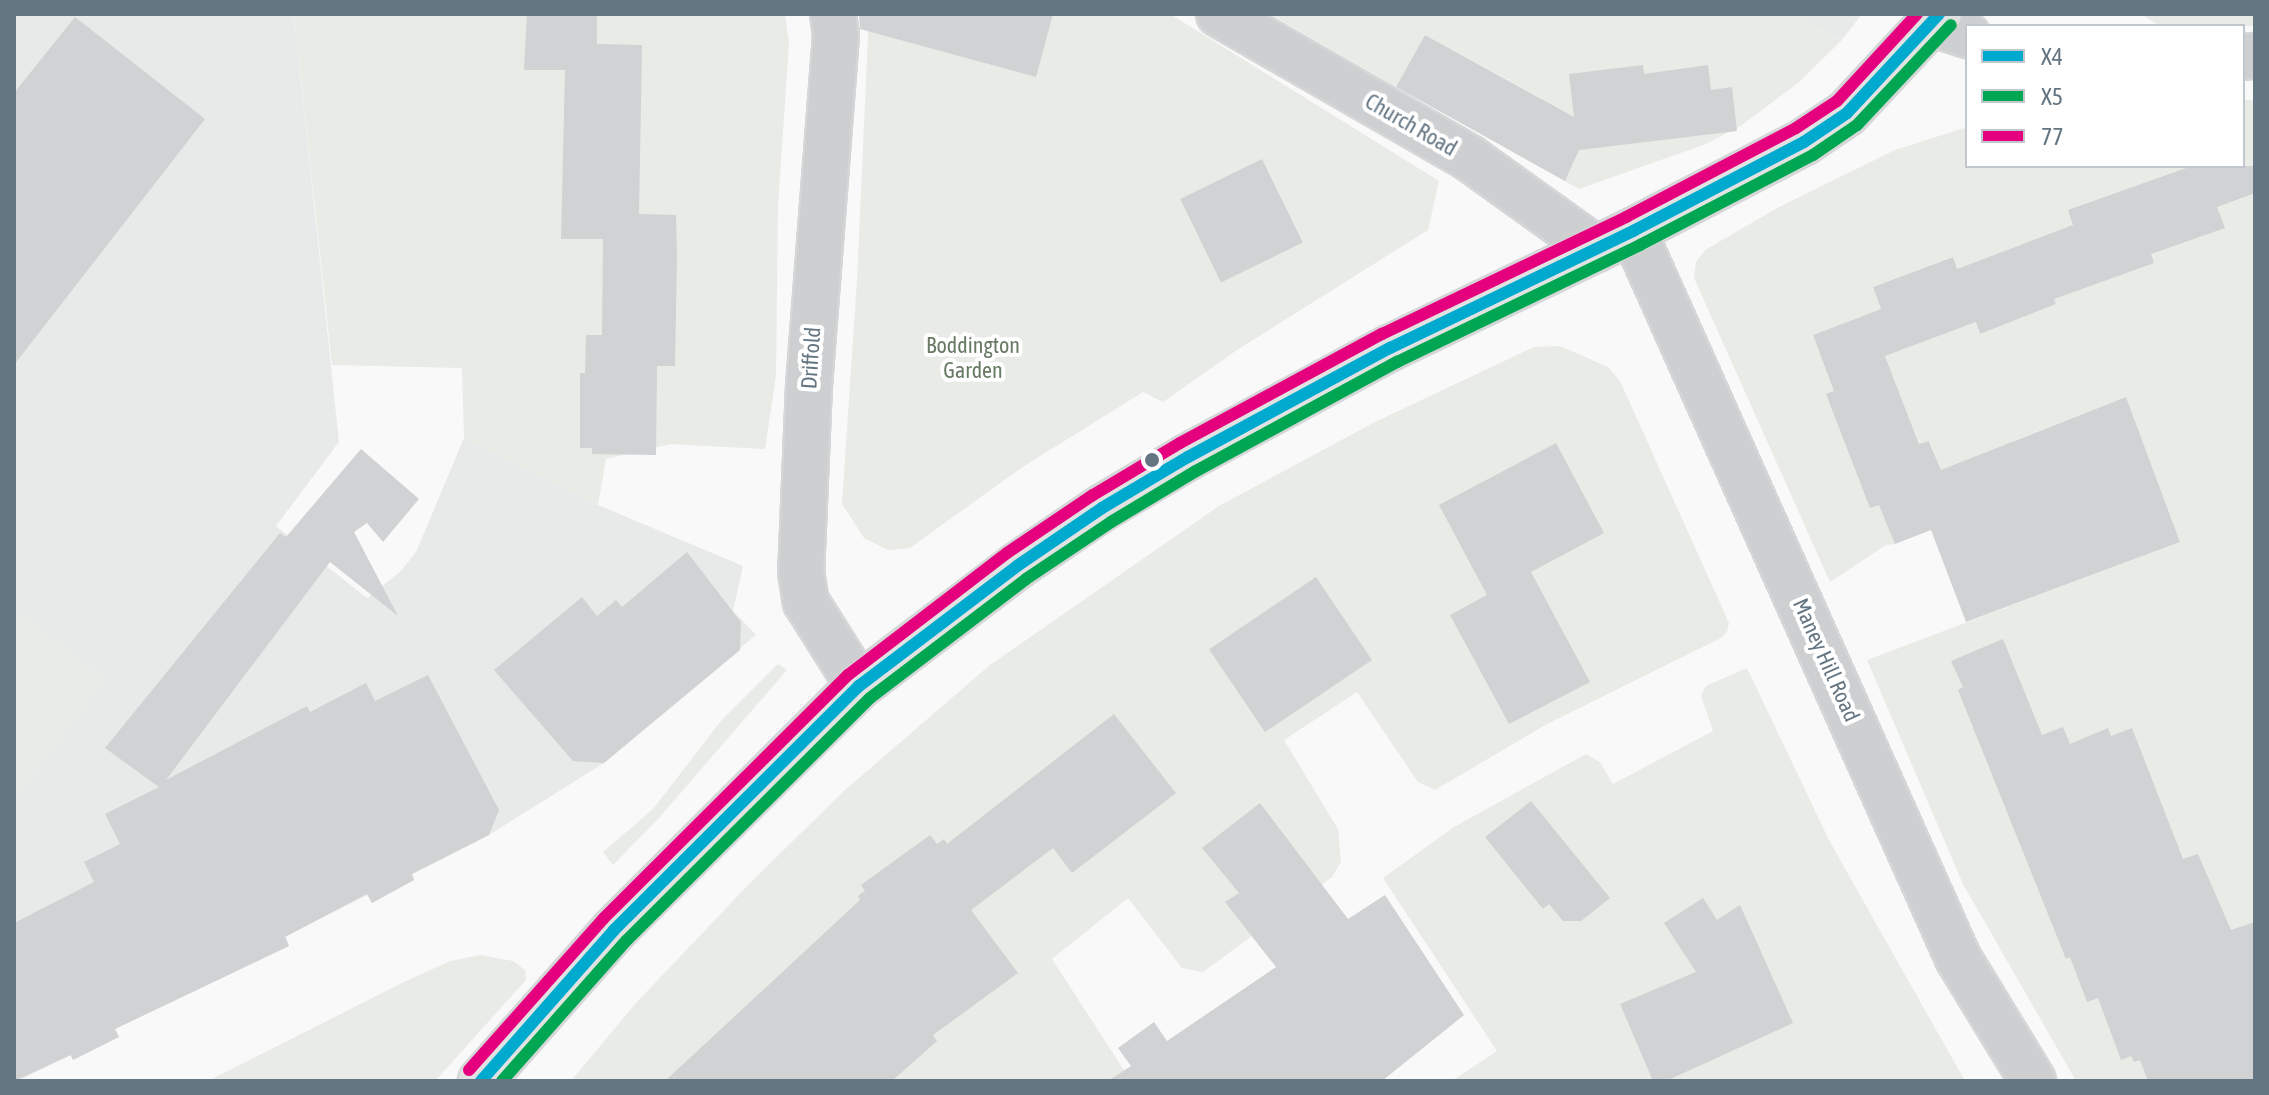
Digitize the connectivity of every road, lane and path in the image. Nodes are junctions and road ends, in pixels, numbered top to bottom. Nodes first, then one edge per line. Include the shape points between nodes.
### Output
1 (833, 14) edge
2 (1219, 14) edge
3 (1946, 24) edge
4 (1615, 240) junction
5 (859, 686) junction
6 (481, 1081) edge
7 (2033, 1081) edge

1 - 5 street, Driffold via 836,35 809,385 801,572 806,602
2 - 4 street, Church Road
3 - 4 main road via 1847,113 1804,142
4 - 5 main road via 1390,348 1126,493 1017,566
4 - 7 street, Maney Hill Road via 1958,958
5 - 6 main road via 614,930

